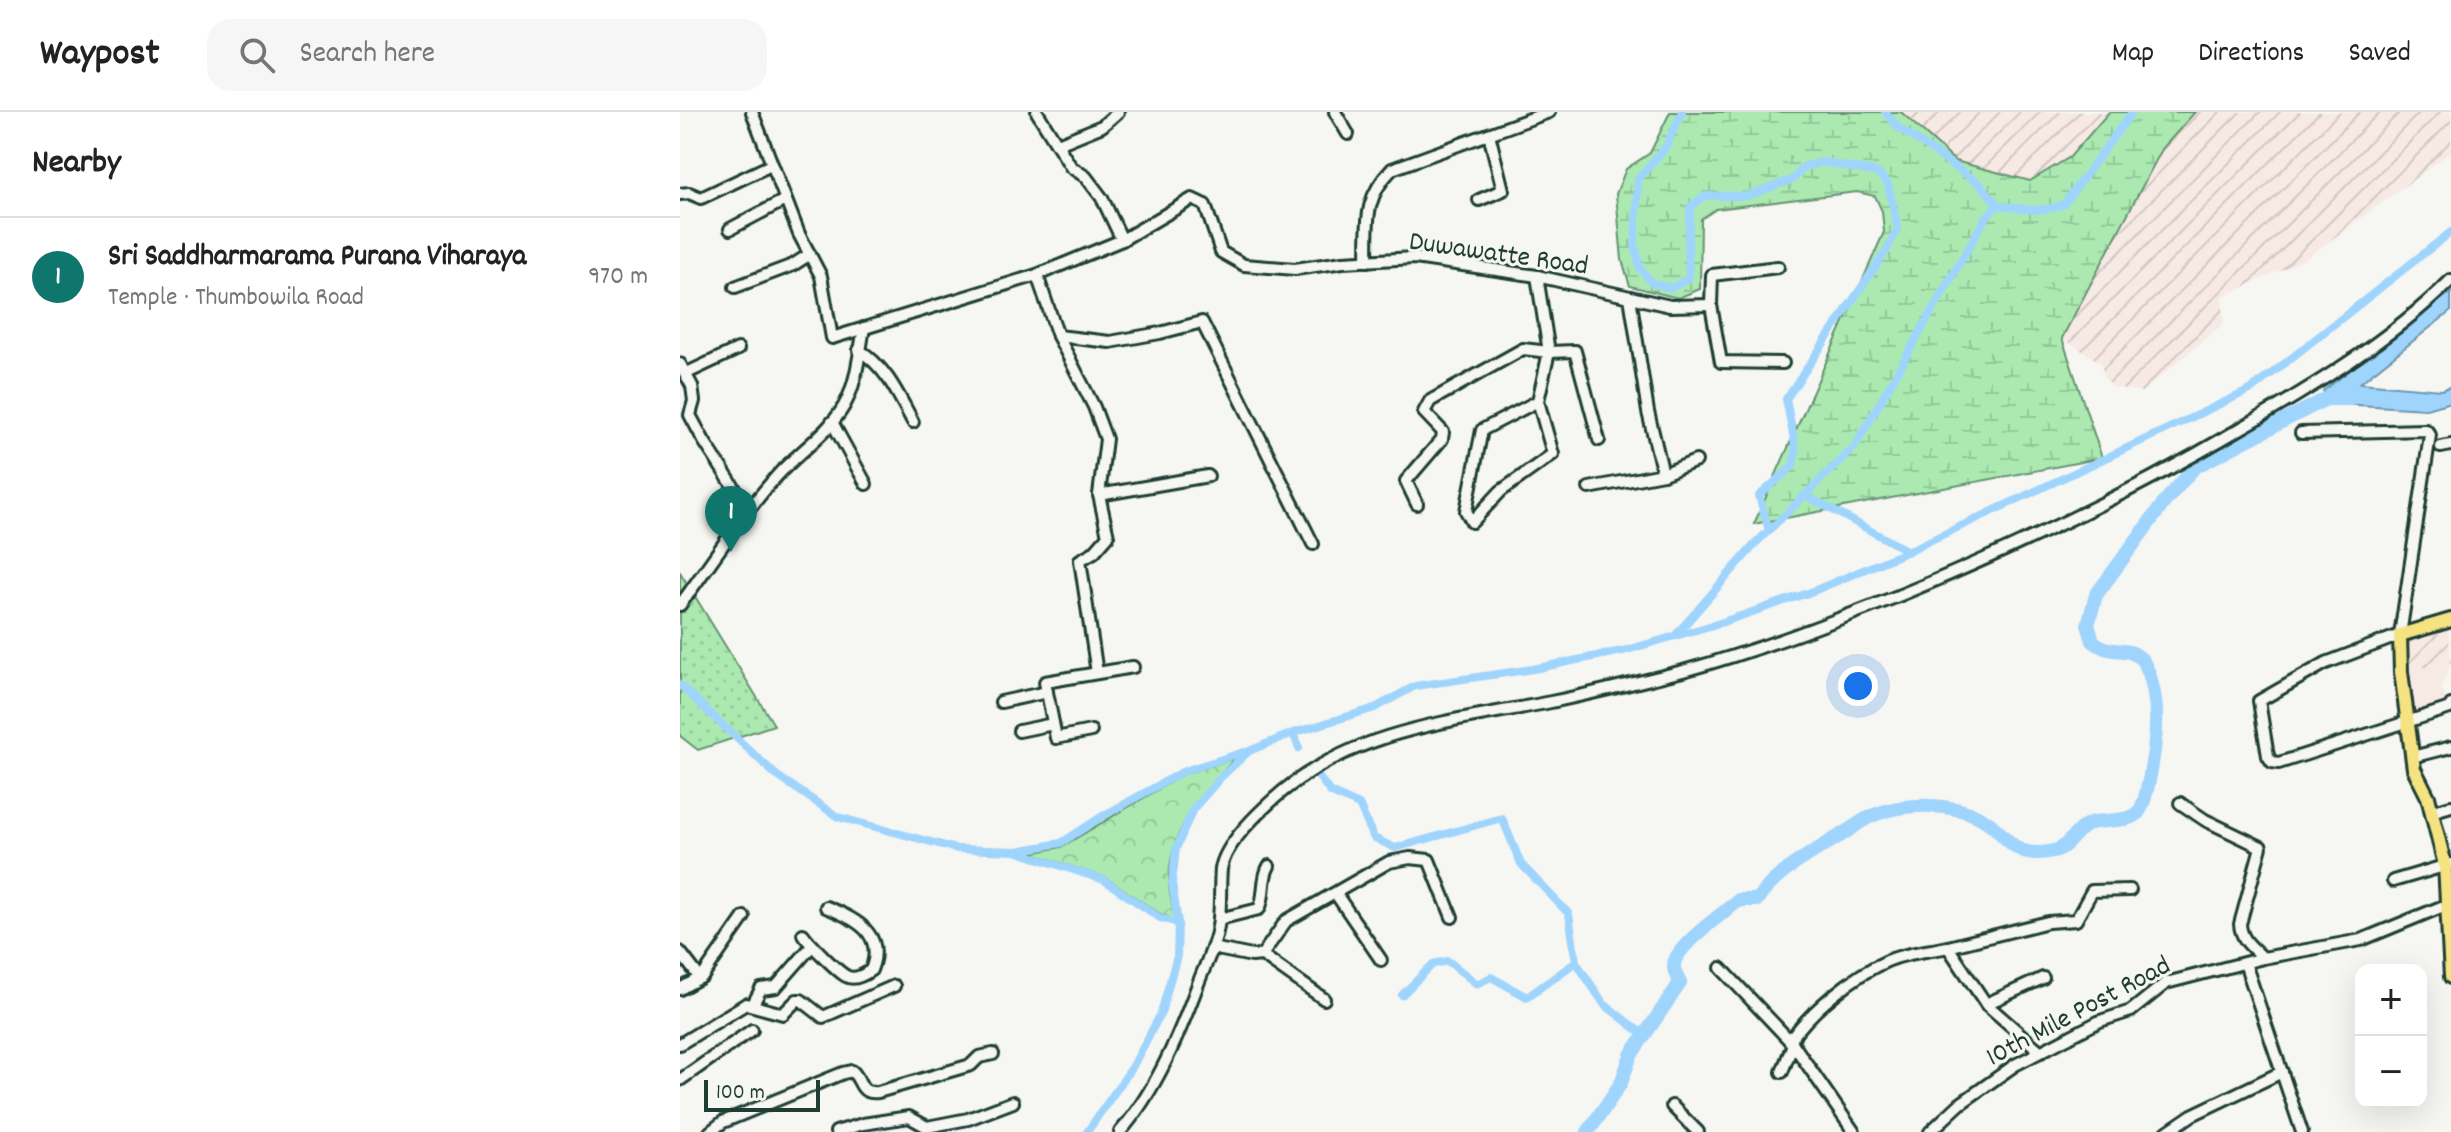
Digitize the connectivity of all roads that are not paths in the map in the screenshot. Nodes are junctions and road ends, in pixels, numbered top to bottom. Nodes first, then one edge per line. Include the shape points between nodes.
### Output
1 (752, 112) edge
2 (1037, 112) edge
3 (1118, 112) edge
4 (1335, 112) edge
5 (1549, 112) edge
6 (1348, 134) dead end
7 (1489, 134) junction
8 (1058, 144) junction
9 (771, 165) junction
10 (680, 194) edge
11 (785, 200) junction
12 (1479, 200) dead end
13 (730, 229) dead end
14 (1122, 240) junction
15 (810, 254) junction
16 (1367, 261) junction
17 (1778, 267) dead end
18 (1037, 275) junction
19 (1537, 276) junction
20 (2451, 280) edge
21 (735, 287) dead end
22 (1630, 297) junction
23 (1711, 305) junction
24 (864, 328) junction
25 (1058, 336) junction
26 (738, 349) dead end
27 (859, 350) junction
28 (1549, 352) junction
29 (1783, 363) dead end
30 (683, 368) edge
31 (1538, 401) junction
32 (832, 422) junction
33 (913, 422) dead end
34 (2301, 433) dead end
35 (1599, 440) dead end
36 (1696, 461) dead end
37 (1663, 474) junction
38 (1208, 476) dead end
39 (866, 484) dead end
40 (1589, 488) dead end
41 (1099, 495) junction
42 (1417, 504) dead end
43 (748, 509) junction
44 (1313, 544) dead end
45 (680, 605) edge
46 (2451, 620) edge
47 (2400, 635) junction
48 (1133, 667) dead end
49 (1097, 673) junction
50 (1047, 692) junction
51 (1001, 702) dead end
52 (2451, 705) edge
53 (2407, 722) junction
54 (1053, 724) junction
55 (1019, 731) dead end
56 (1091, 731) dead end
57 (2451, 747) edge
58 (2412, 757) junction
59 (2180, 803) dead end
60 (2451, 806) edge
61 (2431, 812) junction
62 (2448, 864) edge
63 (1269, 866) dead end
64 (2393, 881) dead end
65 (2130, 890) dead end
66 (1336, 894) junction
67 (2446, 905) junction
68 (826, 907) dead end
69 (744, 917) dead end
70 (1452, 917) dead end
71 (1219, 919) junction
72 (803, 934) dead end
73 (2449, 937) edge
74 (811, 947) junction
75 (1948, 947) junction
76 (1212, 948) junction
77 (680, 952) edge
78 (1262, 955) junction
79 (2263, 958) junction
80 (1381, 960) dead end
81 (2245, 963) junction
82 (1721, 968) dead end
83 (2451, 977) edge
84 (700, 978) junction
85 (2043, 978) dead end
86 (894, 986) dead end
87 (680, 989) edge
88 (1324, 999) dead end
89 (753, 1004) junction
90 (1986, 1004) junction
91 (752, 1030) dead end
92 (1792, 1042) junction
93 (680, 1044) edge
94 (2041, 1052) junction
95 (993, 1054) dead end
96 (1782, 1072) dead end
97 (2282, 1072) junction
98 (680, 1080) edge
99 (1013, 1102) dead end
100 (1672, 1106) dead end
101 (2182, 1128) edge
102 (710, 1132) edge
103 (836, 1132) edge
104 (1120, 1132) edge
105 (1698, 1132) edge
106 (1854, 1132) edge
107 (1930, 1132) edge
108 (2167, 1132) edge
109 (2302, 1132) edge

1 - 9 street
2 - 8 street
3 - 8 street via 1102,126
4 - 6 street
5 - 7 street
7 - 12 street via 1503,190
7 - 16 street via 1392,169 1377,184 1368,210
8 - 14 street via 1071,167 1102,198
9 - 10 street via 701,198
9 - 11 street
11 - 13 street
11 - 15 street
14 - 16 street, Duwawatte Road via 1192,199 1205,205 1221,252 1244,265 1295,269
14 - 18 street, Duwawatte Road
15 - 21 street
15 - 24 street, Duwawatte Road via 821,276 832,338
16 - 19 street, Duwawatte Road via 1415,258
17 - 23 street via 1712,275
18 - 24 street, Duwawatte Road
18 - 25 street
19 - 22 street, Duwawatte Road
19 - 28 street
20 - 71 street via 2416,314 2332,376 2156,477 1979,564 1848,618 1737,655 1553,702 1404,731 1321,764 1264,808 1227,852
22 - 23 street, Duwawatte Road via 1670,306
22 - 37 street
23 - 29 street via 1721,362
24 - 27 street
25 - 41 street via 1106,439
25 - 44 street via 1110,342 1202,322
26 - 30 street
27 - 32 street via 852,390
27 - 33 street via 893,383
28 - 31 street
28 - 35 street via 1575,351
28 - 42 street via 1523,349 1430,401 1424,412 1443,432 1406,481
30 - 43 street via 694,401 690,415
31 - 31 street via 1482,430 1466,511 1472,522 1501,491 1553,454
32 - 39 street
32 - 43 street
34 - 47 street via 2426,430 2430,435
36 - 37 street
37 - 40 street
38 - 41 street
41 - 49 street via 1108,536 1080,560
43 - 45 street
46 - 47 main road
47 - 53 main road
47 - 53 street via 2326,663 2264,696 2258,707 2268,756 2279,763
48 - 49 street
49 - 50 street via 1045,682
50 - 51 street
50 - 54 street
52 - 53 street
53 - 58 main road
54 - 55 street
54 - 56 street via 1056,738
57 - 58 street
58 - 61 main road
59 - 79 street via 2261,847 2240,934
60 - 61 street
61 - 62 main road
62 - 64 street
62 - 67 main road
63 - 71 street via 1259,909
65 - 75 street via 2092,891 2076,920
66 - 70 street via 1389,862 1429,860
66 - 78 street via 1286,921
66 - 80 street
67 - 73 main road
67 - 79 street, 10th Mile Post Road via 2361,940
68 - 74 street via 854,917 866,929 873,966 862,976 846,976
69 - 84 street
71 - 76 street
72 - 74 street
73 - 83 main road
74 - 89 street via 776,987 761,989
75 - 90 street
75 - 92 street via 1891,959 1865,971 1830,999
76 - 78 street
76 - 104 street via 1182,1026 1138,1111
77 - 84 street
78 - 88 street
79 - 81 street, 10th Mile Post Road
81 - 94 street, 10th Mile Post Road via 2166,983 2131,1011
81 - 97 street
82 - 92 street
84 - 87 street
85 - 90 street
86 - 89 street via 823,1017 801,1000 783,1014
89 - 93 street via 734,1009
90 - 94 street
91 - 98 street
92 - 96 street
92 - 106 street
94 - 107 street, 10th Mile Post Road via 1960,1104
95 - 102 street via 878,1092 860,1087 852,1071 843,1073
97 - 101 street via 2213,1104
97 - 109 street
99 - 103 street via 927,1127 909,1117
100 - 105 street
101 - 108 street

